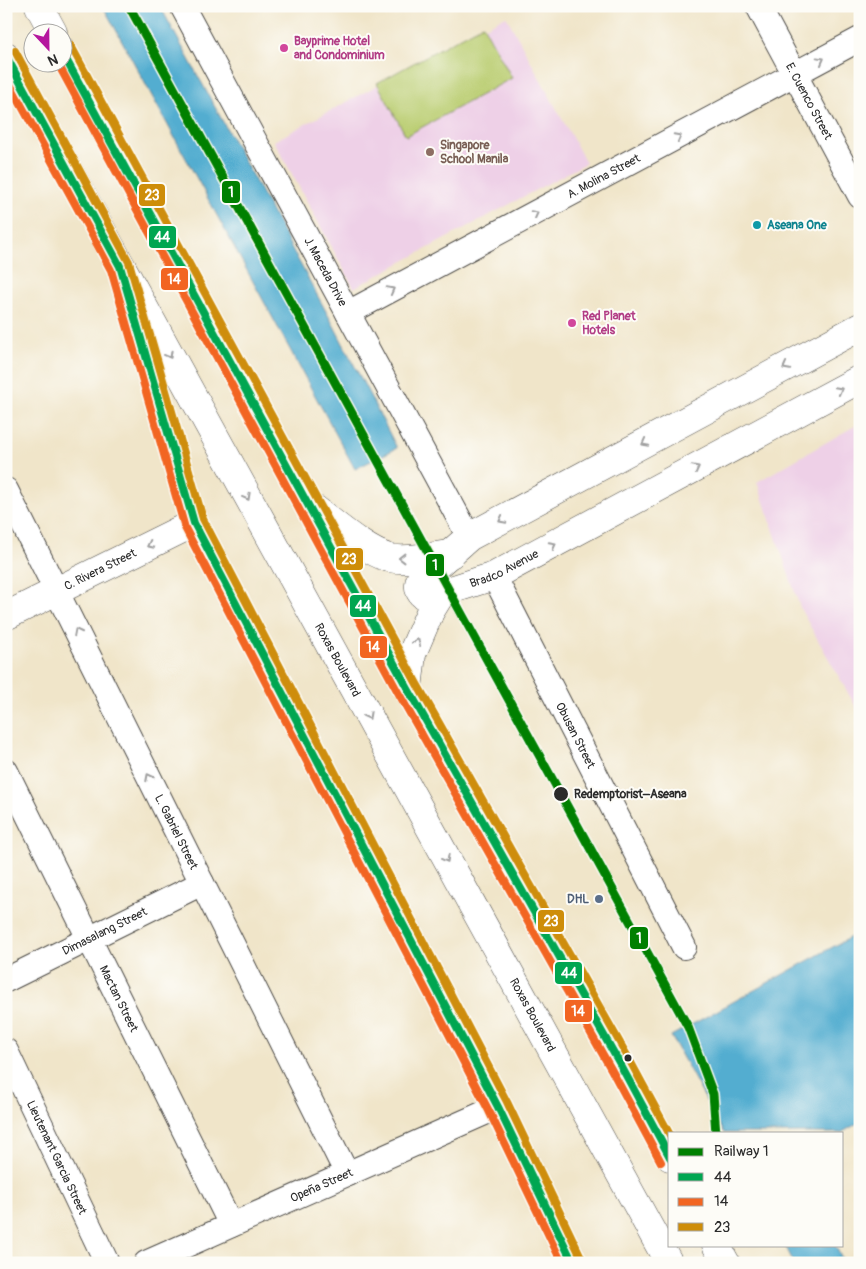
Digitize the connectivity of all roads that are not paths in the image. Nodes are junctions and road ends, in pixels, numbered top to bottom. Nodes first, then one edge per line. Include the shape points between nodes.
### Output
1 (38, 6) edge
2 (182, 6) edge
3 (758, 6) edge
4 (47, 22) edge
5 (860, 39) edge
6 (6, 56) edge
7 (72, 69) edge
8 (795, 75) junction
9 (860, 196) edge
10 (120, 266) junction
11 (348, 313) junction
12 (860, 327) edge
13 (860, 379) edge
14 (6, 490) edge
15 (309, 505) junction
16 (194, 523) junction
17 (460, 546) junction
18 (494, 576) junction
19 (57, 591) junction
20 (441, 594) junction
21 (6, 616) edge
22 (408, 689) junction
23 (6, 771) edge
24 (202, 884) junction
25 (89, 940) junction
26 (684, 947) dead end
27 (6, 980) edge
28 (6, 1052) edge
29 (498, 1107) junction
30 (668, 1153) edge
31 (347, 1174) junction
32 (232, 1225) junction
33 (717, 1246) edge
34 (108, 1263) edge
35 (146, 1263) edge
36 (573, 1263) edge
37 (669, 1263) edge
38 (726, 1263) edge

1 - 4 main road
2 - 11 street, J. Maceda Drive
3 - 8 street, E. Cuenco Street
8 -> 5 street, A. Molina Street
6 - 10 main road, Roxas Boulevard
7 - 15 main road
8 - 9 street, E. Cuenco Street
11 -> 8 street, A. Molina Street
10 - 16 main road
10 -> 37 main road, Roxas Boulevard
11 - 17 street, J. Maceda Drive
12 -> 17 main road, Bradco Avenue
18 -> 13 main road, Bradco Avenue
14 - 19 street, L. Gabriel Street
17 -> 15 main road via 410,558 390,558 372,551
15 - 22 main road
16 -> 19 main road, C. Rivera Street
16 - 29 street
17 - 20 main road, Bradco Avenue via 420,580 419,589 424,596 429,598
18 - 20 main road, Bradco Avenue
18 - 26 street, Obusan Street
19 - 21 main road, C. Rivera Street
24 -> 19 street, L. Gabriel Street
22 -> 20 main road via 412,654
22 - 30 main road
23 - 25 street, Mactan Street
24 - 25 street, Dimasalang Street
24 - 31 street, L. Gabriel Street
25 - 27 street, Dimasalang Street
25 - 32 street, Mactan Street
28 - 34 street, Lieutenant Garcia Street
29 - 31 street, Opeña Street
29 - 36 street
31 - 32 street, Opeña Street
32 - 35 street, Opeña Street
33 - 38 main road

